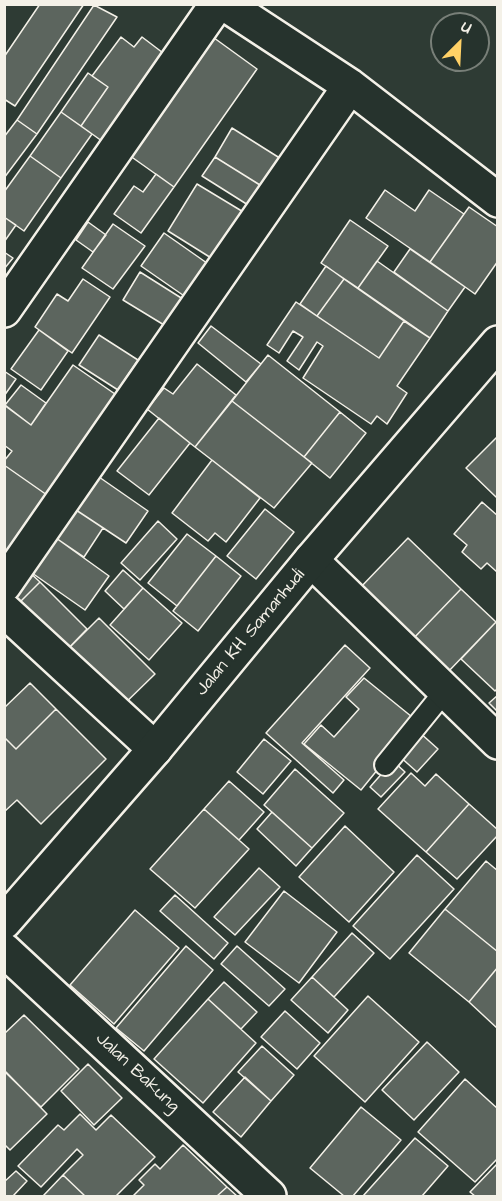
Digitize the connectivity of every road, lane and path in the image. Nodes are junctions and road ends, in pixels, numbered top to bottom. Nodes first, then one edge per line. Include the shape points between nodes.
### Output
1 (217, 4) edge
2 (225, 4) edge
3 (350, 86) junction
4 (498, 200) edge
5 (4, 310) edge
6 (498, 343) edge
7 (311, 560) junction
8 (4, 585) edge
9 (4, 610) edge
10 (445, 691) junction
11 (498, 742) edge
12 (155, 749) junction
13 (385, 765) dead end
14 (4, 922) edge
15 (4, 950) edge
16 (268, 1197) edge

1 - 5 street
2 - 3 street
3 - 4 street
3 - 8 street
6 - 7 street, Jalan KH Samanhudi
7 - 10 street
7 - 12 street, Jalan KH Samanhudi
9 - 12 street
10 - 11 street
10 - 13 lane
12 - 14 street, Jalan KH Samanhudi
15 - 16 street, Jalan Bakung

